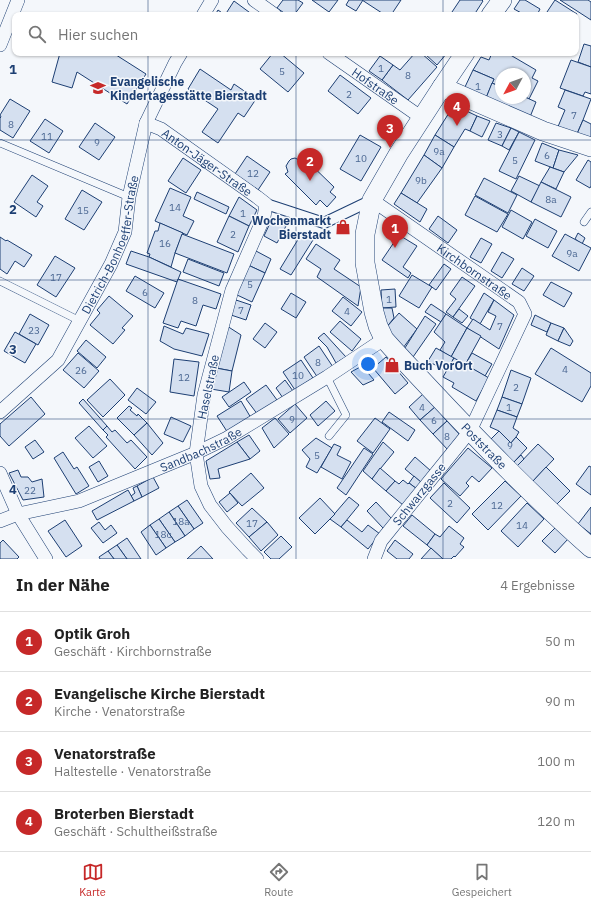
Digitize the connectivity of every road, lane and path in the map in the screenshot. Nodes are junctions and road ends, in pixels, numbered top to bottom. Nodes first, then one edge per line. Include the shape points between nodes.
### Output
1 (18, 0) edge
2 (212, 0) edge
3 (254, 0) edge
4 (502, 0) edge
5 (13, 12) edge
6 (205, 12) edge
7 (271, 12) edge
8 (494, 12) edge
9 (12, 15) edge
10 (0, 45) edge
11 (179, 56) edge
12 (333, 56) edge
13 (463, 56) edge
14 (442, 87) junction
15 (422, 118) junction
16 (146, 123) junction
17 (0, 143) edge
18 (591, 147) edge
19 (129, 197) junction
20 (372, 200) junction
21 (266, 204) junction
22 (591, 212) edge
23 (584, 222) dead end
24 (0, 281) edge
25 (80, 321) junction
26 (384, 339) junction
27 (326, 378) junction
28 (0, 412) edge
29 (470, 431) junction
30 (329, 436) dead end
31 (196, 453) junction
32 (0, 472) edge
33 (18, 514) junction
34 (0, 521) edge
35 (591, 548) edge
36 (46, 559) edge
37 (257, 559) edge
38 (374, 559) edge

1 - 5 street
2 - 6 street
3 - 7 street
4 - 8 main road
9 - 10 street
11 - 16 street, Dietrich-Bonhoeffer-Straße
12 - 15 street, Hofstraße
13 - 14 main road, Poststraße
14 - 15 main road, Poststraße
14 - 18 main road via 543,131
15 - 20 main road, Poststraße
16 - 19 street, Dietrich-Bonhoeffer-Straße
16 - 21 street, Anton-Jäger-Straße via 161,129
17 - 19 lane
19 - 25 street, Dietrich-Bonhoeffer-Straße via 124,232 111,264
20 - 21 street via 324,223
20 - 26 main road, Poststraße via 365,234 365,263 374,312
20 - 29 street, Kirchbornstraße via 519,302 525,314
21 - 31 street, Haselstraße via 264,217 232,290 204,395
22 - 23 lane
24 - 25 lane
25 - 28 street, Dietrich-Bonhoeffer-Straße via 58,360
26 - 27 street, Sandbachstraße
26 - 29 main road, Poststraße
27 - 30 lane via 346,415
27 - 31 street, Sandbachstraße via 227,438
29 - 35 main road, Poststraße via 558,519
29 - 38 street, Schwarzgasse via 381,541
31 - 33 street, Sandbachstraße via 79,502
31 - 37 street, Haselstraße via 202,486 210,505
32 - 33 street
33 - 34 street, Sandbachstraße
33 - 36 street

